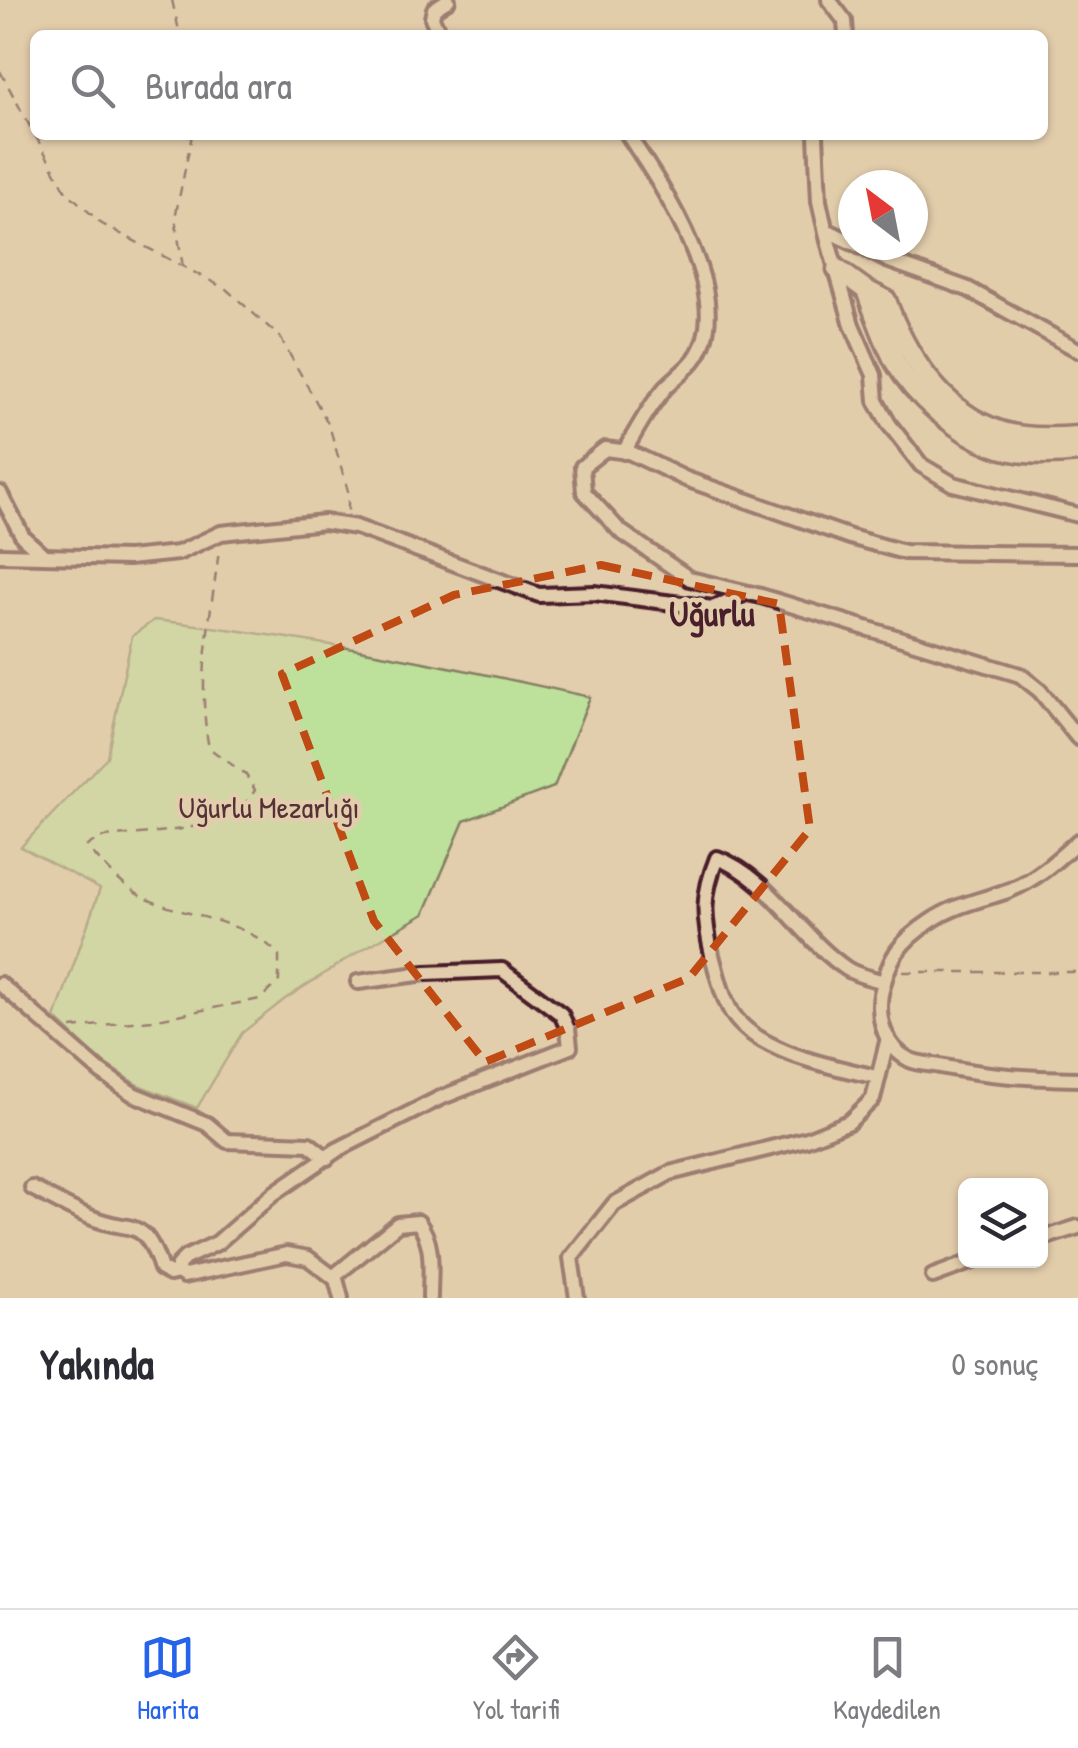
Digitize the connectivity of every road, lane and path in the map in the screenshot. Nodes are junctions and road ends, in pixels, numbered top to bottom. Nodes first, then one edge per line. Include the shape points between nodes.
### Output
1 (172, 0) edge
2 (448, 0) edge
3 (830, 0) edge
4 (179, 30) edge
5 (438, 30) edge
6 (846, 30) edge
7 (0, 71) edge
8 (30, 126) edge
9 (38, 140) edge
10 (191, 140) edge
11 (631, 140) edge
12 (816, 140) edge
13 (826, 230) junction
14 (838, 236) edge
15 (887, 260) edge
16 (184, 268) junction
17 (837, 269) junction
18 (866, 290) junction
19 (1078, 350) edge
20 (1078, 436) edge
21 (624, 452) junction
22 (1078, 452) edge
23 (0, 493) edge
24 (1078, 515) edge
25 (348, 526) junction
26 (220, 533) junction
27 (42, 554) junction
28 (1078, 554) edge
29 (0, 555) edge
30 (746, 593) junction
31 (1078, 738) edge
32 (1078, 840) edge
33 (1078, 972) edge
34 (885, 977) junction
35 (358, 982) dead end
36 (0, 984) edge
37 (53, 1029) junction
38 (888, 1038) junction
39 (877, 1076) junction
40 (1078, 1079) edge
41 (326, 1158) junction
42 (32, 1188) dead end
43 (1078, 1227) edge
44 (1048, 1236) edge
45 (958, 1267) edge
46 (178, 1272) junction
47 (934, 1276) dead end
48 (333, 1277) junction
49 (341, 1298) edge
50 (430, 1298) edge
51 (577, 1298) edge

1 - 4 path
2 - 5 street via 434,9
3 - 6 street
7 - 8 path
9 - 16 path via 66,191 102,224
10 - 16 path via 174,218
11 - 21 street via 688,234 707,296 705,335 695,360 648,409
12 - 13 street
13 - 14 street
13 - 17 street
15 - 19 street via 968,289
16 - 25 path via 226,289 280,338 328,425 348,491
17 - 18 main road
17 - 24 street via 874,375 876,400 921,466 953,484
18 - 20 main road via 886,300 910,356 966,413 1000,431
18 - 22 main road via 898,366 956,426 995,447
21 - 28 street via 904,552
21 - 30 street via 605,450 582,467 584,492 620,532 690,580
23 - 27 street via 23,537
25 - 26 street via 324,522
25 - 30 street via 539,595 594,593 713,608
26 - 27 street via 178,553
26 - 37 path via 204,720 209,748 255,790 246,804 210,825 100,838 87,846 141,897 264,939 279,956 278,980 260,1000
27 - 29 street
30 - 31 street via 1020,674
32 - 34 street via 1043,872 932,920 898,948
33 - 34 path
34 - 38 street via 880,1024
34 - 39 street via 851,972 746,874 716,858 703,906 732,1014 780,1050
35 - 41 street via 502,970 561,1014 570,1047 440,1098
36 - 37 street
37 - 41 street via 132,1094 207,1124 227,1141 309,1144
38 - 39 street
38 - 40 street via 911,1060 994,1077
39 - 51 street via 874,1099 849,1122 808,1139 670,1173 614,1204 571,1258
41 - 46 street via 217,1243 184,1258
42 - 46 street via 92,1218 143,1233 161,1269
43 - 44 street
45 - 47 street
46 - 48 street via 203,1273 287,1254 308,1258
48 - 49 street
48 - 50 street via 398,1224 418,1222 431,1259

